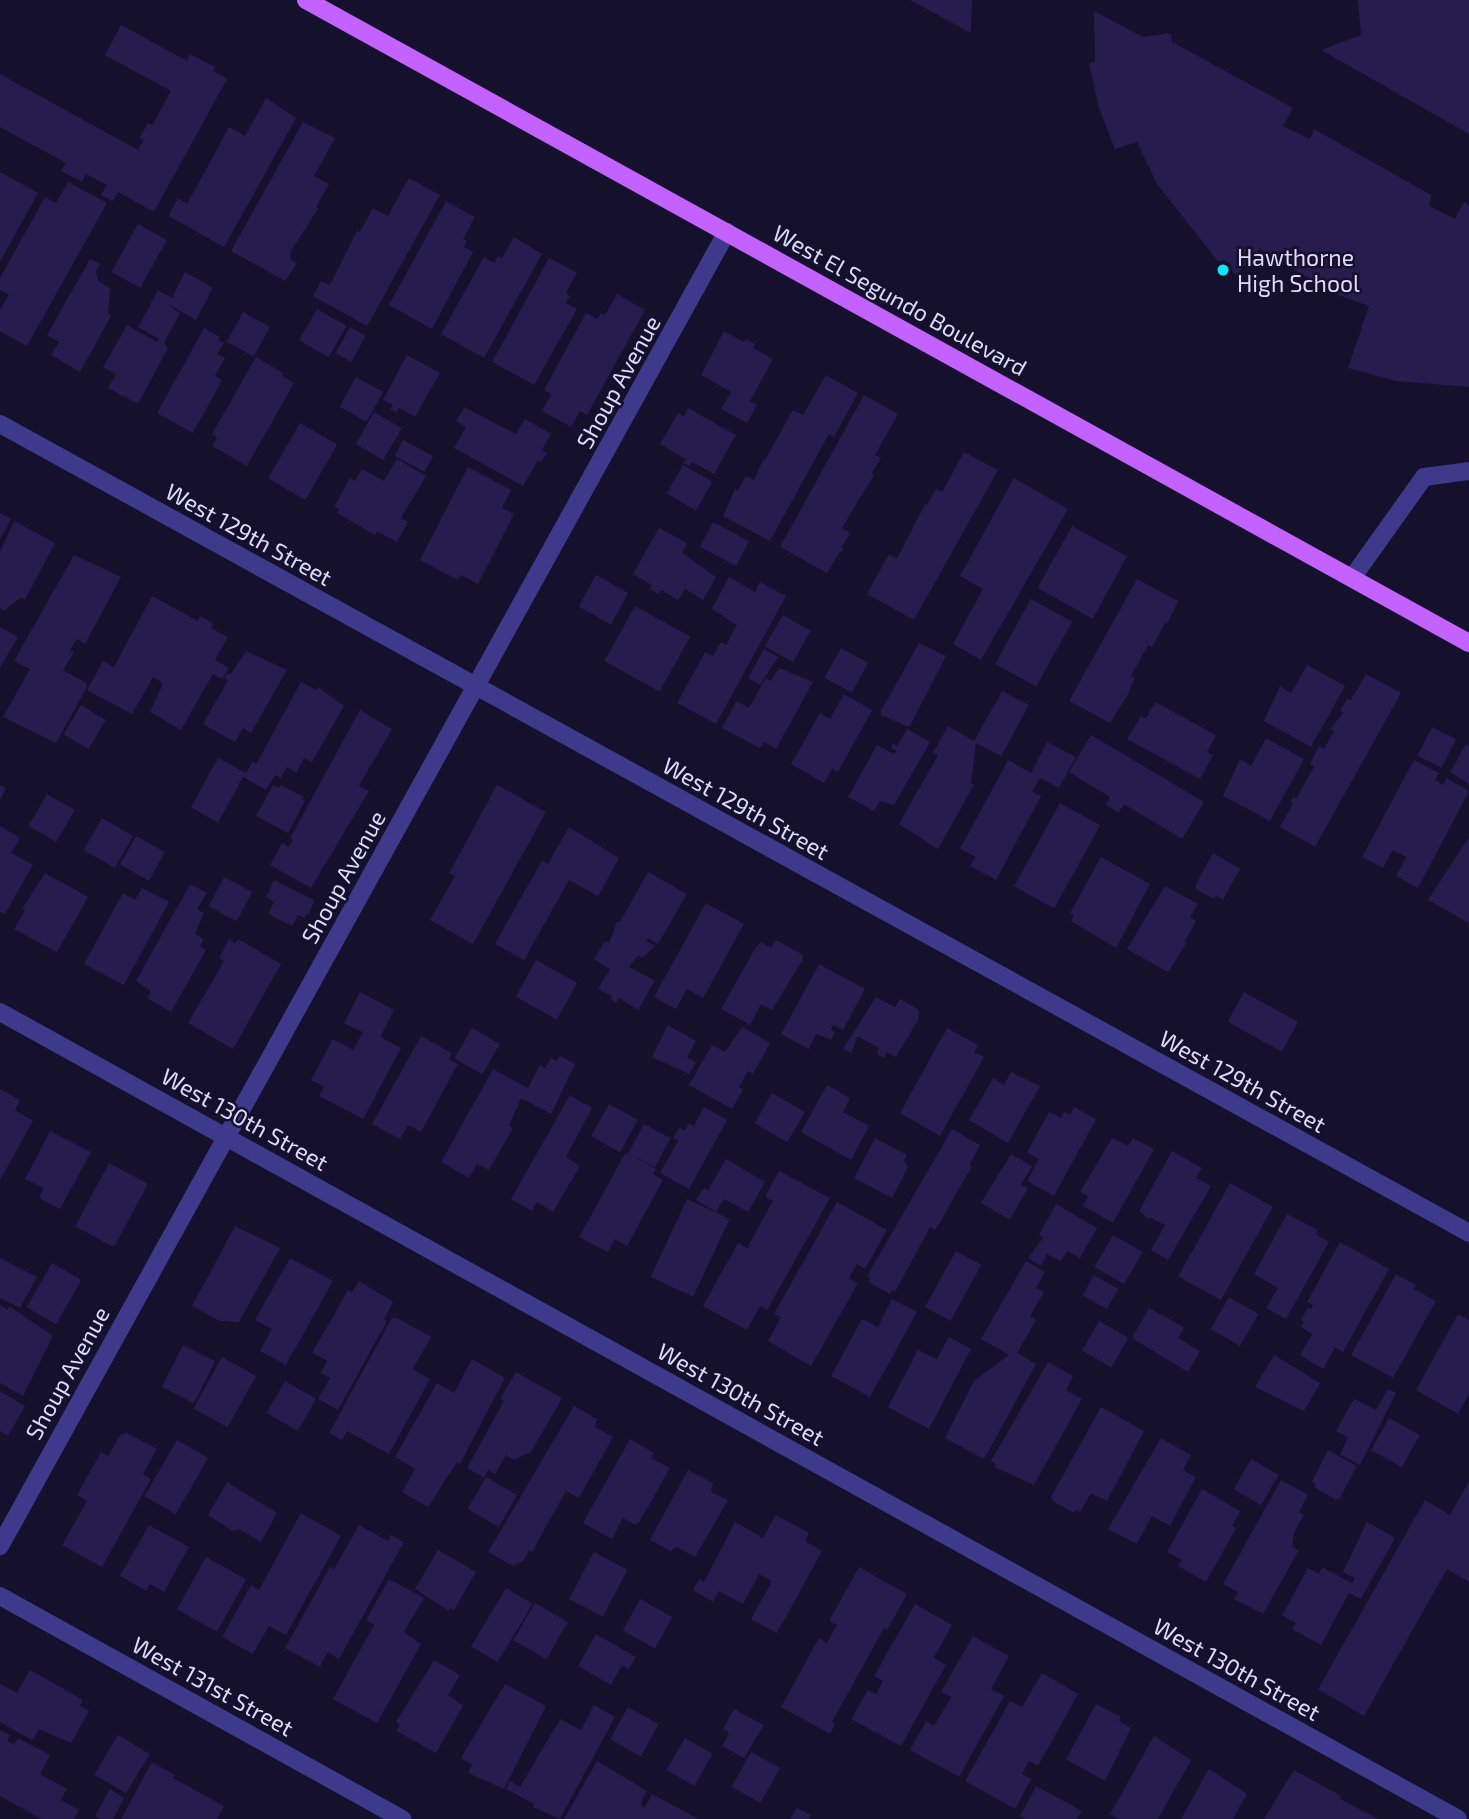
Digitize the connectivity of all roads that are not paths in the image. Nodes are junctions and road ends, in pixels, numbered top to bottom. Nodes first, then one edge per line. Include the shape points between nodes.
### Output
1 (306, 0) edge
2 (727, 232) junction
3 (0, 424) edge
4 (1469, 471) edge
5 (1352, 578) junction
6 (1469, 643) edge
7 (476, 688) junction
8 (0, 1012) edge
9 (226, 1137) junction
10 (1469, 1233) edge
11 (0, 1546) edge
12 (0, 1595) edge
13 (402, 1819) edge
14 (1458, 1819) edge

1 - 2 main road, West El Segundo Boulevard
2 - 5 main road, West El Segundo Boulevard
2 - 7 street, Shoup Avenue
3 - 7 street, West 129th Street
4 - 5 street via 1424,477
5 - 6 main road, West El Segundo Boulevard
7 - 9 street, Shoup Avenue
7 - 10 street, West 129th Street
8 - 9 street, West 130th Street
9 - 11 street, Shoup Avenue
9 - 14 street, West 130th Street
12 - 13 street, West 131st Street

